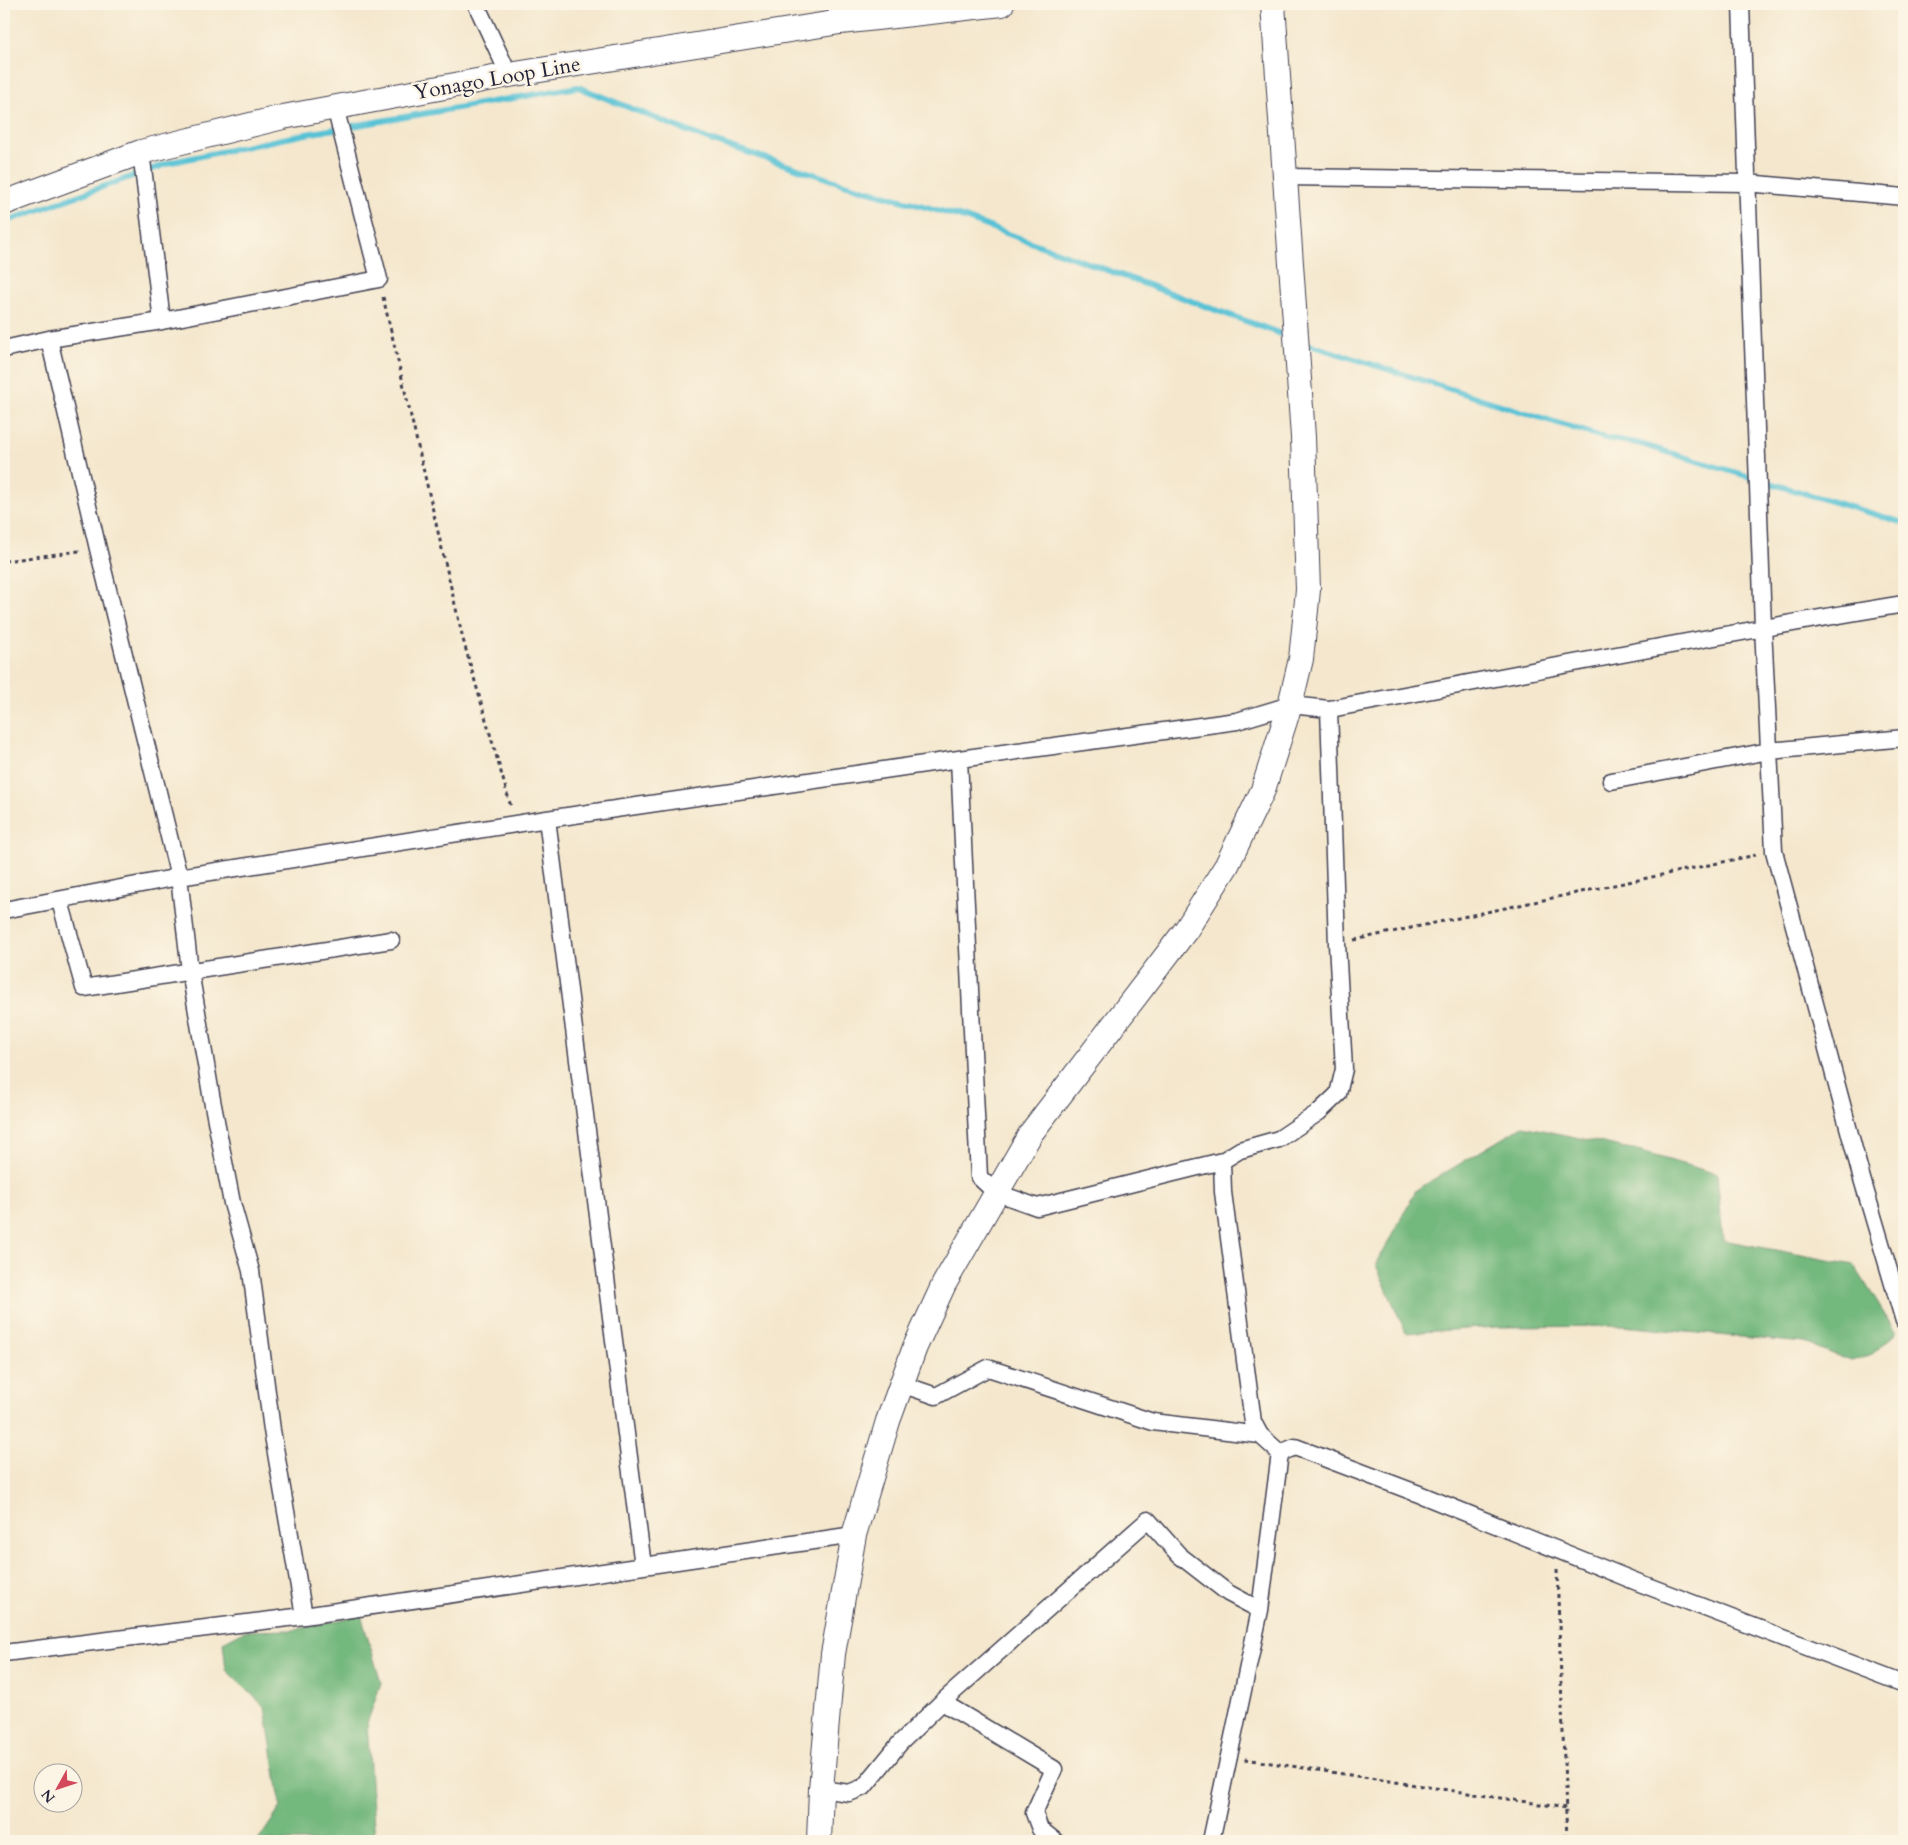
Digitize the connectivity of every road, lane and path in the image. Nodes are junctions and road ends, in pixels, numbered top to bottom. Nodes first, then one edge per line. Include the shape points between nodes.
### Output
1 (476, 4) edge
2 (1002, 4) edge
3 (1273, 4) edge
4 (1741, 4) edge
5 (838, 13) edge
6 (509, 75) junction
7 (335, 107) junction
8 (142, 152) junction
9 (1285, 177) junction
10 (1746, 183) junction
11 (1904, 197) edge
12 (4, 203) edge
13 (379, 279) junction
14 (162, 321) junction
15 (49, 339) junction
16 (4, 348) edge
17 (98, 548) junction
18 (4, 561) edge
19 (1904, 604) edge
20 (1763, 627) junction
21 (1290, 705) junction
22 (1329, 708) junction
23 (1904, 738) edge
24 (1769, 751) junction
25 (959, 759) junction
26 (1611, 781) dead end
27 (547, 819) junction
28 (516, 824) junction
29 (1774, 851) junction
30 (179, 878) junction
31 (60, 901) junction
32 (4, 910) edge
33 (391, 940) dead end
34 (1337, 944) junction
35 (190, 971) junction
36 (1222, 1160) junction
37 (995, 1192) junction
38 (1904, 1321) edge
39 (901, 1384) junction
40 (1260, 1435) junction
41 (1280, 1453) junction
42 (854, 1535) junction
43 (1556, 1549) junction
44 (643, 1566) junction
45 (1260, 1610) junction
46 (304, 1616) junction
47 (4, 1653) edge
48 (1904, 1684) edge
49 (942, 1702) junction
50 (1228, 1757) junction
51 (821, 1789) junction
52 (1566, 1808) junction
53 (819, 1841) edge
54 (1055, 1841) edge
55 (1211, 1841) edge
56 (1567, 1841) edge

1 - 6 street
2 - 5 street, Yonago Loop Line
3 - 9 street
4 - 10 street
5 - 6 street, Yonago Loop Line
6 - 7 street, Yonago Loop Line
7 - 8 street, Yonago Loop Line
7 - 13 street
8 - 12 street, Yonago Loop Line
8 - 14 street
9 - 10 street
9 - 21 street via 1304,437 1308,590 1301,659
10 - 11 street
10 - 20 street
13 - 14 street
13 - 28 path via 464,643
14 - 15 street
15 - 16 street
15 - 17 street
17 - 18 path
17 - 30 street
19 - 20 street
20 - 22 street
20 - 24 street
21 - 22 street
21 - 25 street via 1237,721
21 - 37 street via 1263,790 1227,865 1186,930 1031,1133
22 - 34 street
23 - 24 street
24 - 26 street
24 - 29 street
25 - 27 street
25 - 37 street via 979,1177
27 - 28 street
27 - 44 street
28 - 30 street
29 - 34 path
29 - 38 street via 1862,1179
30 - 31 street
30 - 35 street
31 - 32 street
31 - 35 street via 84,988
33 - 35 street
34 - 36 street via 1344,1069 1338,1094 1319,1112 1278,1139 1240,1150
35 - 46 street via 232,1203 251,1271 272,1430
36 - 37 street via 1037,1207
36 - 40 street via 1223,1192 1253,1422
37 - 39 street via 944,1284
39 - 40 street via 936,1396 988,1368 1153,1422
39 - 42 street
40 - 41 street
41 - 43 street via 1295,1447
41 - 45 street
42 - 44 street
42 - 51 street via 833,1654
43 - 48 street
43 - 52 path
44 - 46 street
45 - 49 street via 1228,1593 1179,1556 1148,1520
45 - 50 street
46 - 47 street
49 - 51 street via 900,1743 864,1787 849,1793
49 - 54 street via 1054,1769 1034,1813 1040,1830
50 - 52 path
50 - 55 street
51 - 53 street
52 - 56 path

